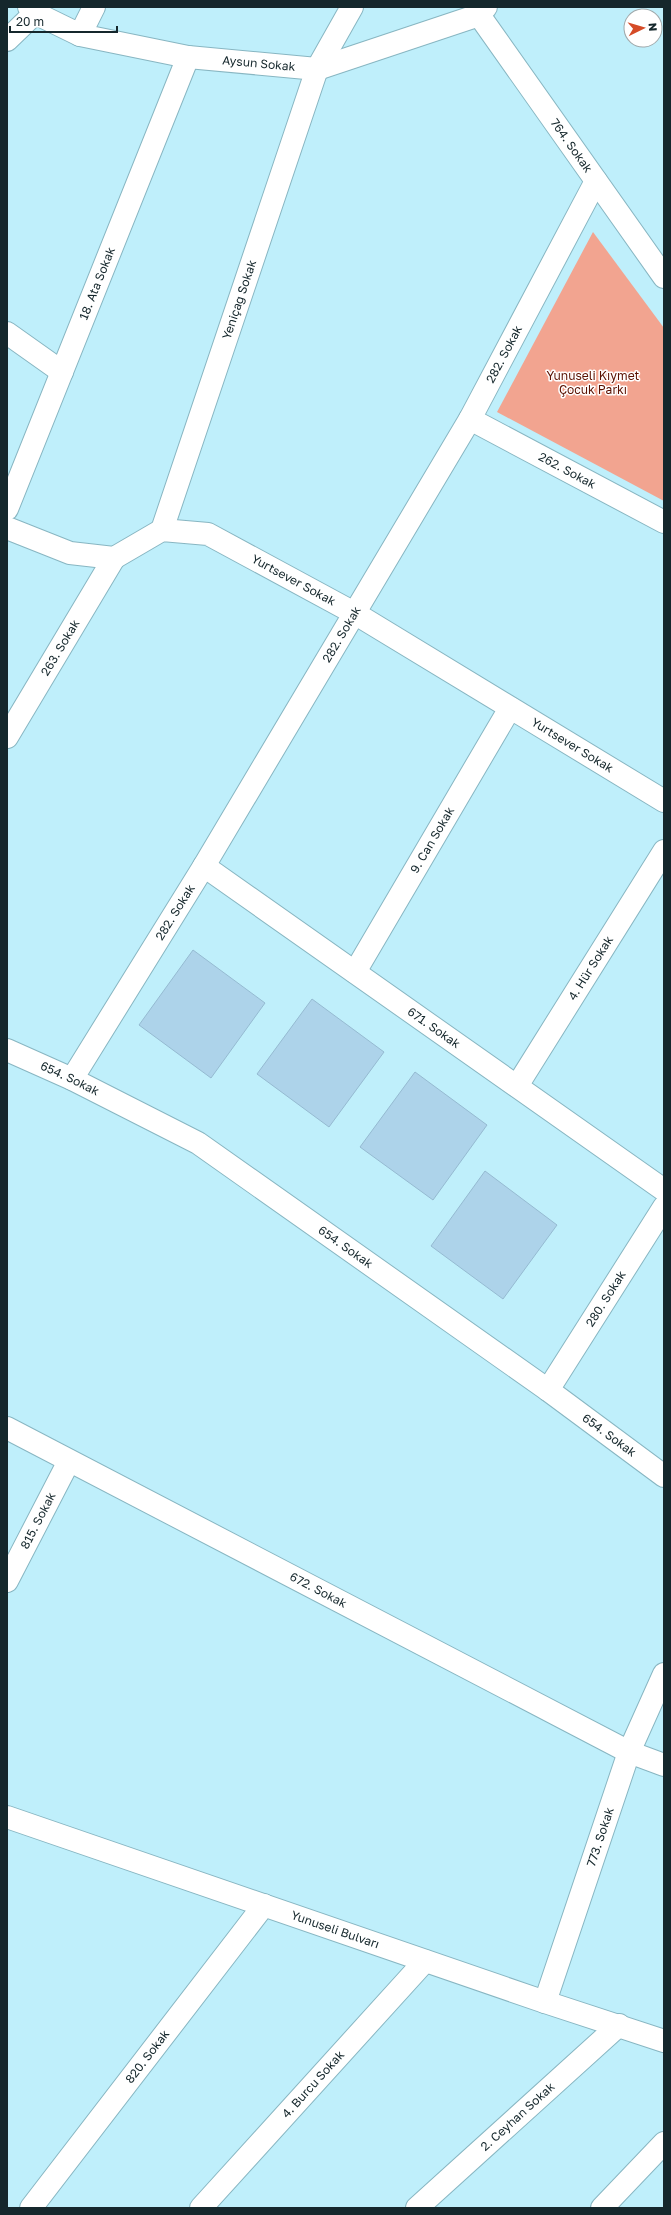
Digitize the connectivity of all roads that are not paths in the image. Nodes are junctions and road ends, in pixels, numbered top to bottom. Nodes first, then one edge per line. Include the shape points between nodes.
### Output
1 (94, 7) edge
2 (352, 7) edge
3 (32, 10) edge
4 (482, 11) edge
5 (80, 35) junction
6 (7, 40) edge
7 (188, 57) junction
8 (317, 69) junction
9 (596, 181) junction
10 (664, 277) edge
11 (7, 333) edge
12 (62, 372) junction
13 (470, 419) junction
14 (7, 509) edge
15 (664, 522) edge
16 (7, 528) edge
17 (162, 530) junction
18 (114, 558) junction
19 (356, 614) junction
20 (510, 708) junction
21 (7, 737) edge
22 (664, 801) edge
23 (664, 851) edge
24 (204, 866) junction
25 (355, 972) junction
26 (7, 1050) edge
27 (72, 1079) junction
28 (517, 1086) junction
29 (664, 1190) edge
30 (664, 1207) edge
31 (548, 1390) junction
32 (7, 1428) edge
33 (69, 1461) junction
34 (664, 1476) edge
35 (7, 1580) edge
36 (664, 1674) edge
37 (629, 1752) junction
38 (664, 1765) edge
39 (7, 1817) edge
40 (264, 1905) junction
41 (425, 1961) junction
42 (545, 2002) junction
43 (619, 2025) junction
44 (664, 2040) edge
45 (664, 2143) edge
46 (31, 2208) edge
47 (201, 2208) edge
48 (417, 2208) edge
49 (602, 2208) edge

1 - 5 street
2 - 8 street, Yeniçağ Sokak
3 - 5 street, Aysun Sokak
3 - 6 street
4 - 8 street, Aysun Sokak
4 - 9 street, 764. Sokak
5 - 7 street, Aysun Sokak
7 - 8 street, Aysun Sokak
7 - 12 street, 18. Ata Sokak
8 - 17 street, Yeniçağ Sokak
9 - 10 street, 764. Sokak
9 - 13 street, 282. Sokak
11 - 12 street
12 - 14 street, 18. Ata Sokak
13 - 15 street, 262. Sokak
13 - 19 street, 282. Sokak
16 - 18 street via 70,553
17 - 18 street
17 - 19 street, Yurtsever Sokak via 208,534
18 - 21 street, 263. Sokak
19 - 20 street, Yurtsever Sokak
19 - 24 street, 282. Sokak
20 - 22 street, Yurtsever Sokak
20 - 25 street, 9. Can Sokak
23 - 28 street, 4. Hür Sokak
24 - 25 street, 671. Sokak
24 - 27 street, 282. Sokak
25 - 28 street, 671. Sokak
26 - 27 street, 654. Sokak
27 - 31 street, 654. Sokak via 198,1143
28 - 29 street, 671. Sokak
30 - 31 street, 280. Sokak
31 - 34 street, 654. Sokak
32 - 33 street, 672. Sokak
33 - 35 street, 815. Sokak
33 - 37 street, 672. Sokak
36 - 37 street, 773. Sokak
37 - 38 street, 672. Sokak
37 - 42 street, 773. Sokak
39 - 40 street, Yunuseli Bulvarı
40 - 41 street, Yunuseli Bulvarı
40 - 46 street, 820. Sokak
41 - 42 street, Yunuseli Bulvarı
41 - 47 street, 4. Burcu Sokak
42 - 43 street, Yunuseli Bulvarı
43 - 44 street, Yunuseli Bulvarı
43 - 48 street, 2. Ceyhan Sokak
45 - 49 street

